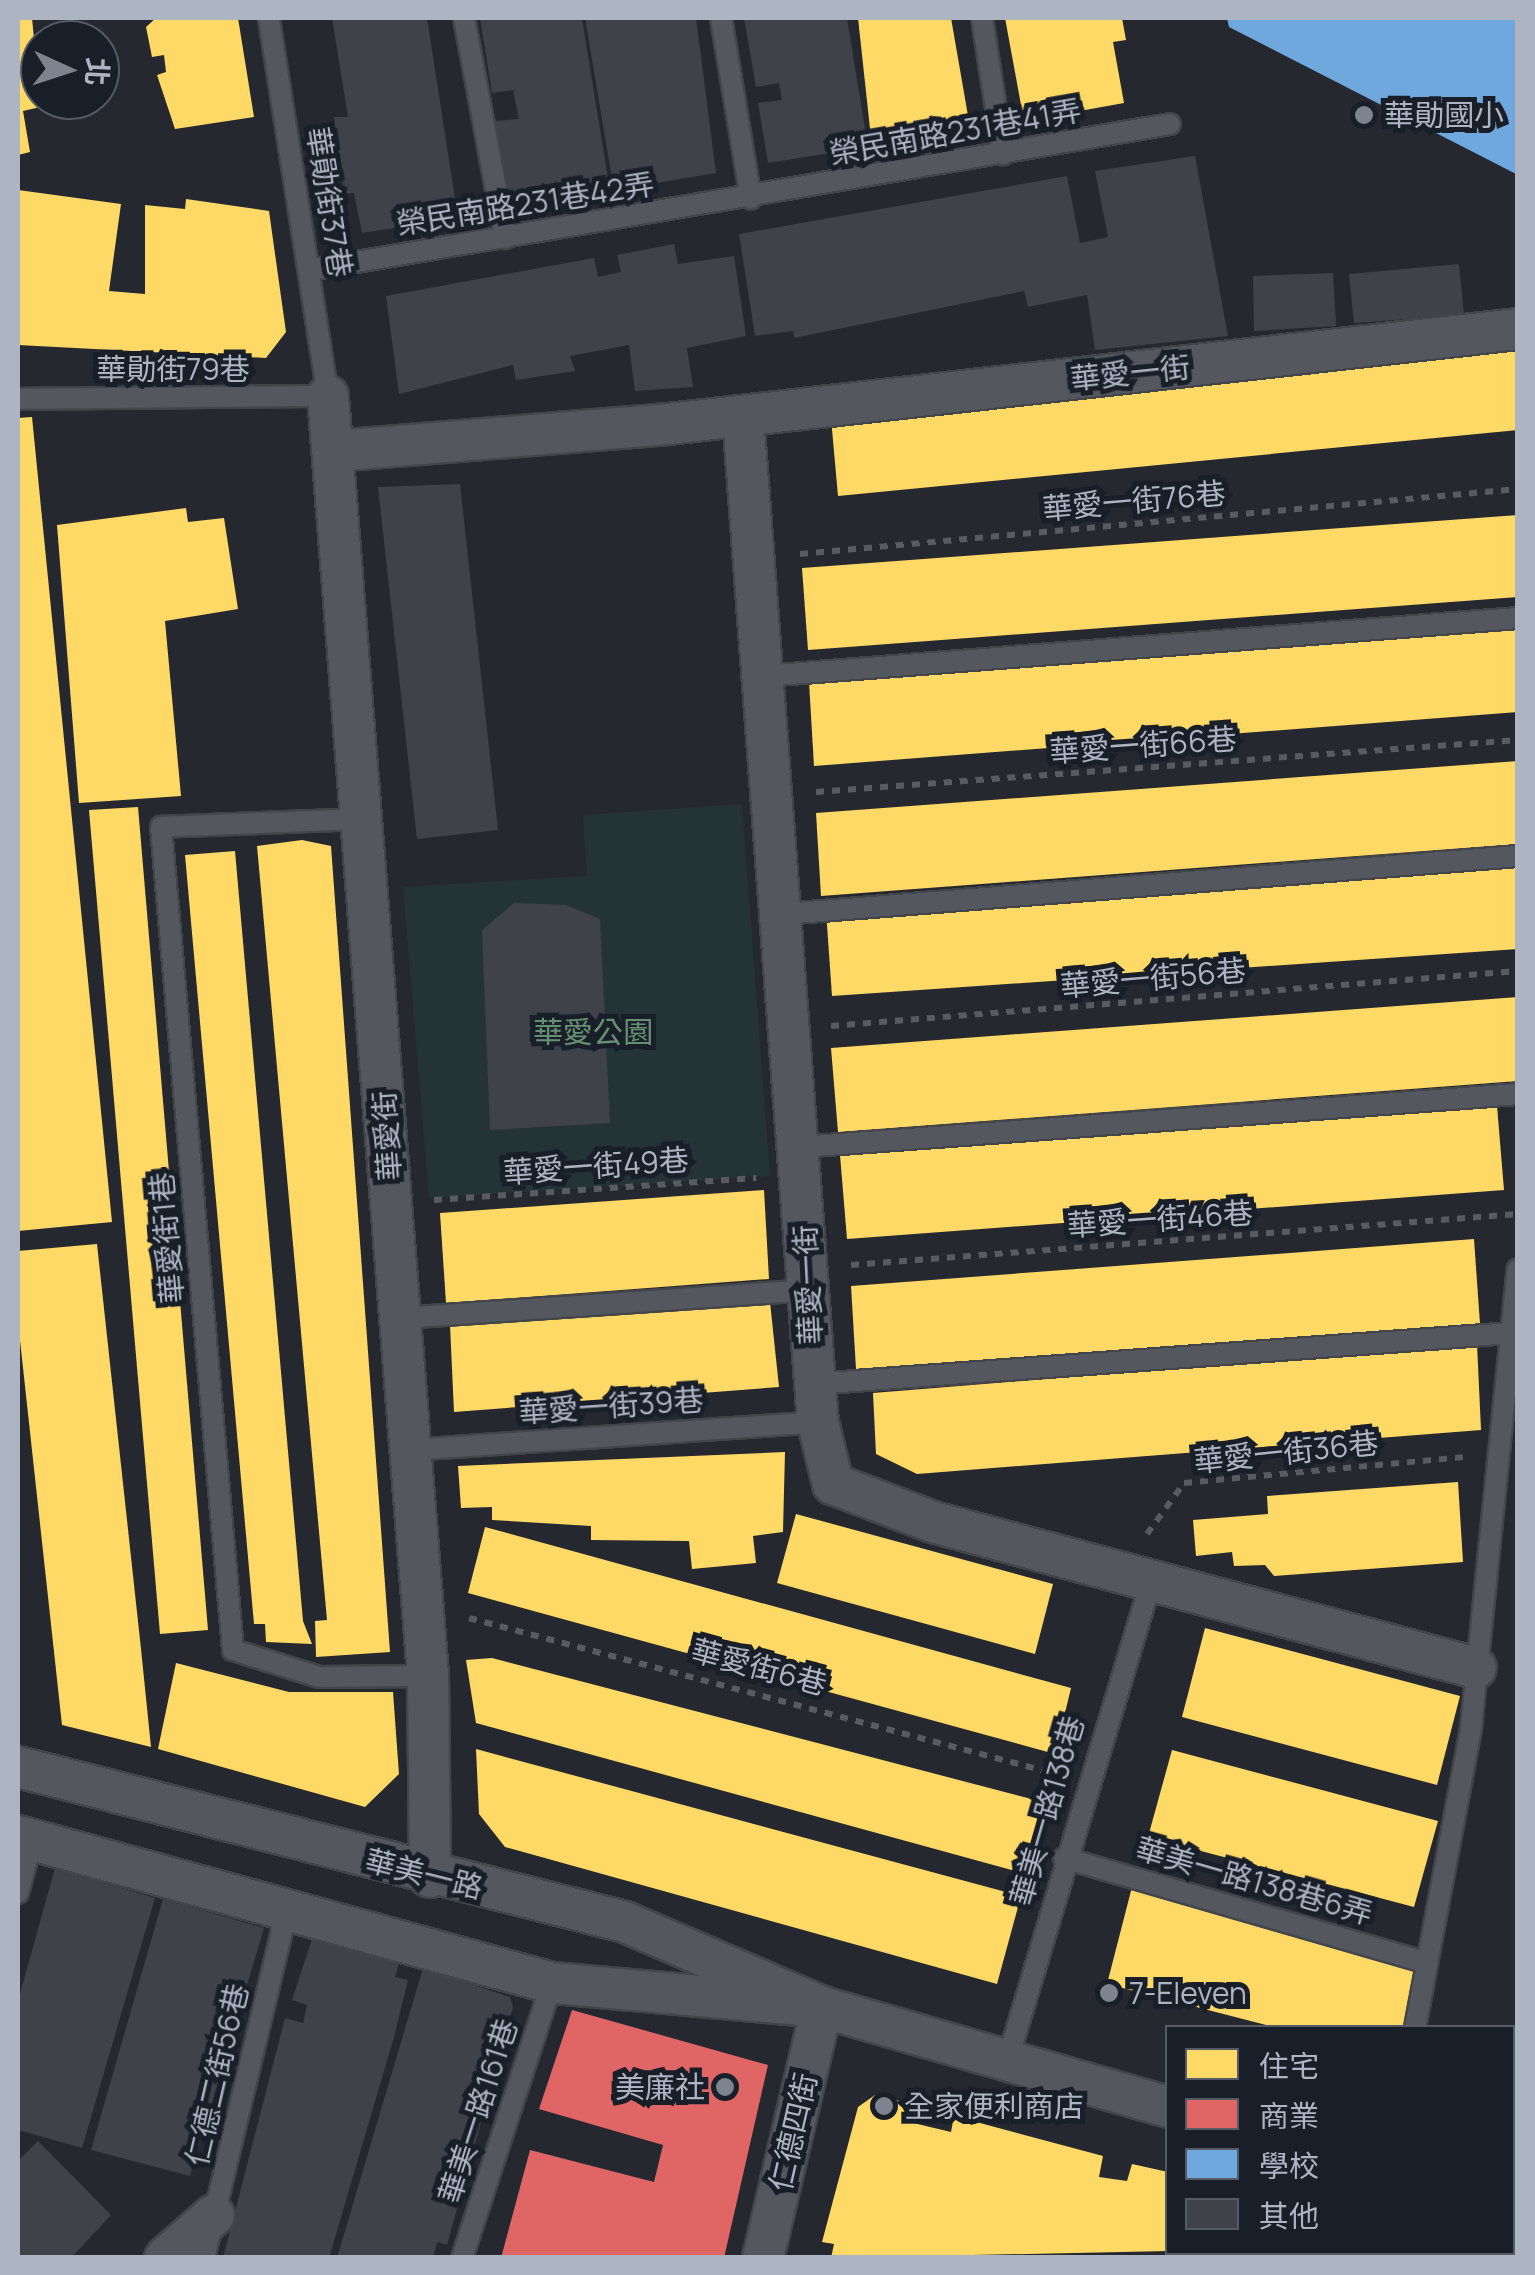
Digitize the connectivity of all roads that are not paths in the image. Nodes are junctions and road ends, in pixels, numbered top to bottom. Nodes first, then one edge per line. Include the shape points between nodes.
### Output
1 (269, 18) edge
2 (464, 18) edge
3 (721, 18) edge
4 (982, 18) edge
5 (1170, 124) dead end
6 (1004, 154) junction
7 (751, 198) junction
8 (505, 238) junction
9 (310, 270) junction
10 (1518, 329) edge
11 (328, 396) junction
12 (18, 399) edge
13 (743, 416) junction
14 (334, 451) junction
15 (1518, 618) edge
16 (764, 676) junction
17 (366, 819) junction
18 (1518, 856) edge
19 (783, 914) junction
20 (1518, 1094) edge
21 (801, 1161) junction
22 (1518, 1269) edge
23 (808, 1279) junction
24 (400, 1318) junction
25 (1511, 1333) junction
26 (816, 1403) junction
27 (409, 1450) junction
28 (1136, 1574) junction
29 (1476, 1668) junction
30 (428, 1676) junction
31 (18, 1767) edge
32 (25, 1838) edge
33 (1064, 1858) junction
34 (430, 1877) junction
35 (18, 1894) edge
36 (288, 1906) junction
37 (1427, 1963) junction
38 (552, 1983) junction
39 (822, 2008) junction
40 (1416, 2025) edge
41 (1007, 2062) junction
42 (1165, 2106) edge
43 (214, 2214) junction
44 (165, 2258) edge
45 (204, 2258) edge
46 (462, 2258) edge
47 (764, 2258) edge

1 - 9 lane, 華勛街37巷
2 - 8 lane
3 - 7 lane
4 - 6 lane
5 - 6 lane, 榮民南路231巷41弄
6 - 7 lane, 榮民南路231巷41弄
7 - 8 lane, 榮民南路231巷42弄
8 - 9 lane, 榮民南路231巷42弄
9 - 11 lane, 華勛街37巷
10 - 13 street, 華愛一街
11 - 12 lane, 華勛街79巷
11 - 14 street, 華愛街
13 - 14 street, 華愛一街
13 - 16 street, 華愛一街
14 - 17 street, 華愛街
15 - 16 lane
16 - 19 street, 華愛一街
17 - 24 street, 華愛街
17 - 30 lane, 華愛街1巷 via 161,828 233,1650 318,1677
18 - 19 lane
19 - 21 street, 華愛一街
20 - 21 lane
21 - 23 street, 華愛一街
22 - 25 lane
23 - 24 lane
23 - 26 street, 華愛一街
24 - 27 street, 華愛街
25 - 26 lane, 華愛一街39巷
25 - 29 lane
26 - 27 lane, 華愛一街39巷
26 - 28 street, 華愛一街 via 833,1484 934,1522
27 - 30 street, 華愛街
28 - 29 street, 華愛一街
28 - 33 lane, 華美一路138巷
29 - 37 lane
30 - 34 street, 華愛街
31 - 34 street, 華美一路
32 - 35 lane
32 - 36 street, 華美一路
33 - 37 lane, 華美一路138巷6弄
33 - 41 lane, 華美一路138巷
34 - 39 street, 華美一路 via 625,1922
36 - 38 street, 華美一路
36 - 43 lane, 仁德二街56巷
37 - 40 lane
38 - 39 street, 華美一路
38 - 46 lane, 華美一路161巷
39 - 41 street, 華美一路
39 - 47 street, 仁德四街
41 - 42 street, 華美一路
43 - 44 street
43 - 45 lane, 仁德二街56巷

